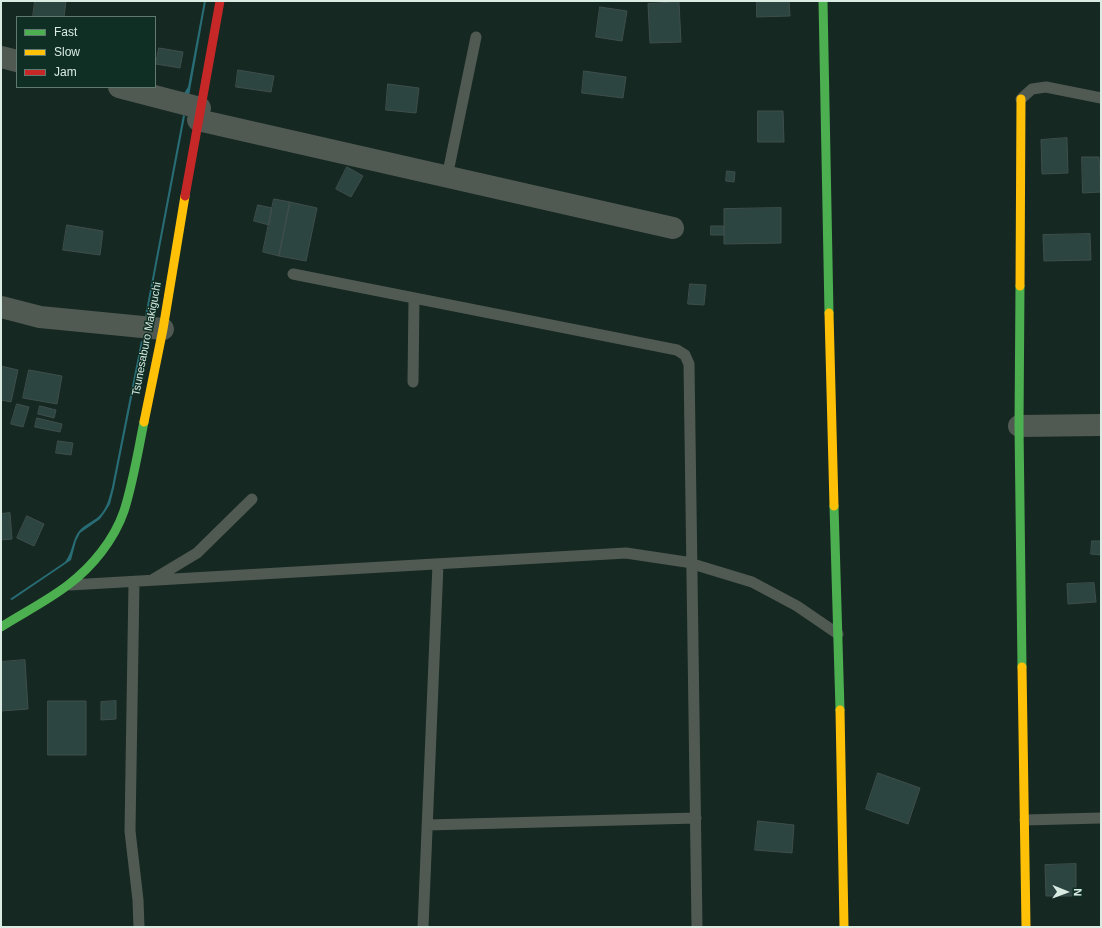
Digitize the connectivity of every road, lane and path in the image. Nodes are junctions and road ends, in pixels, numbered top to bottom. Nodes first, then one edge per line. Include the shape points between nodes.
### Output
1 (220, 1) edge
2 (823, 1) edge
3 (476, 37) dead end
4 (1, 57) edge
5 (16, 61) edge
6 (122, 88) edge
7 (1101, 98) edge
8 (1021, 99) joint
9 (199, 114) junction
10 (447, 176) junction
11 (673, 228) dead end
12 (293, 274) dead end
13 (414, 298) junction
14 (1, 307) edge
15 (163, 329) junction
16 (413, 382) dead end
17 (1101, 425) edge
18 (1019, 426) junction
19 (252, 499) dead end
20 (691, 563) junction
21 (438, 564) junction
22 (150, 581) junction
23 (134, 582) junction
24 (68, 585) junction
25 (1, 627) edge
26 (838, 635) junction
27 (696, 818) junction
28 (1101, 818) edge
29 (1025, 820) junction
30 (427, 825) junction
31 (139, 927) edge
32 (422, 927) edge
33 (697, 927) edge
34 (844, 927) edge
35 (1026, 927) edge

1 - 9 street, Tsunesaburo Makiguchi
2 - 26 street
3 - 10 lane
4 - 5 street
6 - 9 street
7 - 8 lane via 1046,87 1032,89
8 - 18 street
9 - 10 street
9 - 15 street, Tsunesaburo Makiguchi
10 - 11 street
12 - 13 lane
13 - 16 lane
13 - 20 lane via 677,350 685,355 689,364
14 - 15 street via 40,317
15 - 24 street, Tsunesaburo Makiguchi via 124,511 106,547
17 - 18 street
18 - 29 street
19 - 22 lane via 197,553
20 - 21 lane via 626,553
20 - 26 lane via 752,582 797,606
20 - 27 lane
21 - 22 lane
21 - 30 lane
22 - 23 lane
23 - 24 lane
23 - 31 lane via 130,830
24 - 25 street, Tsunesaburo Makiguchi
26 - 34 street
27 - 30 lane
27 - 33 lane
28 - 29 lane
29 - 35 street
30 - 32 lane

